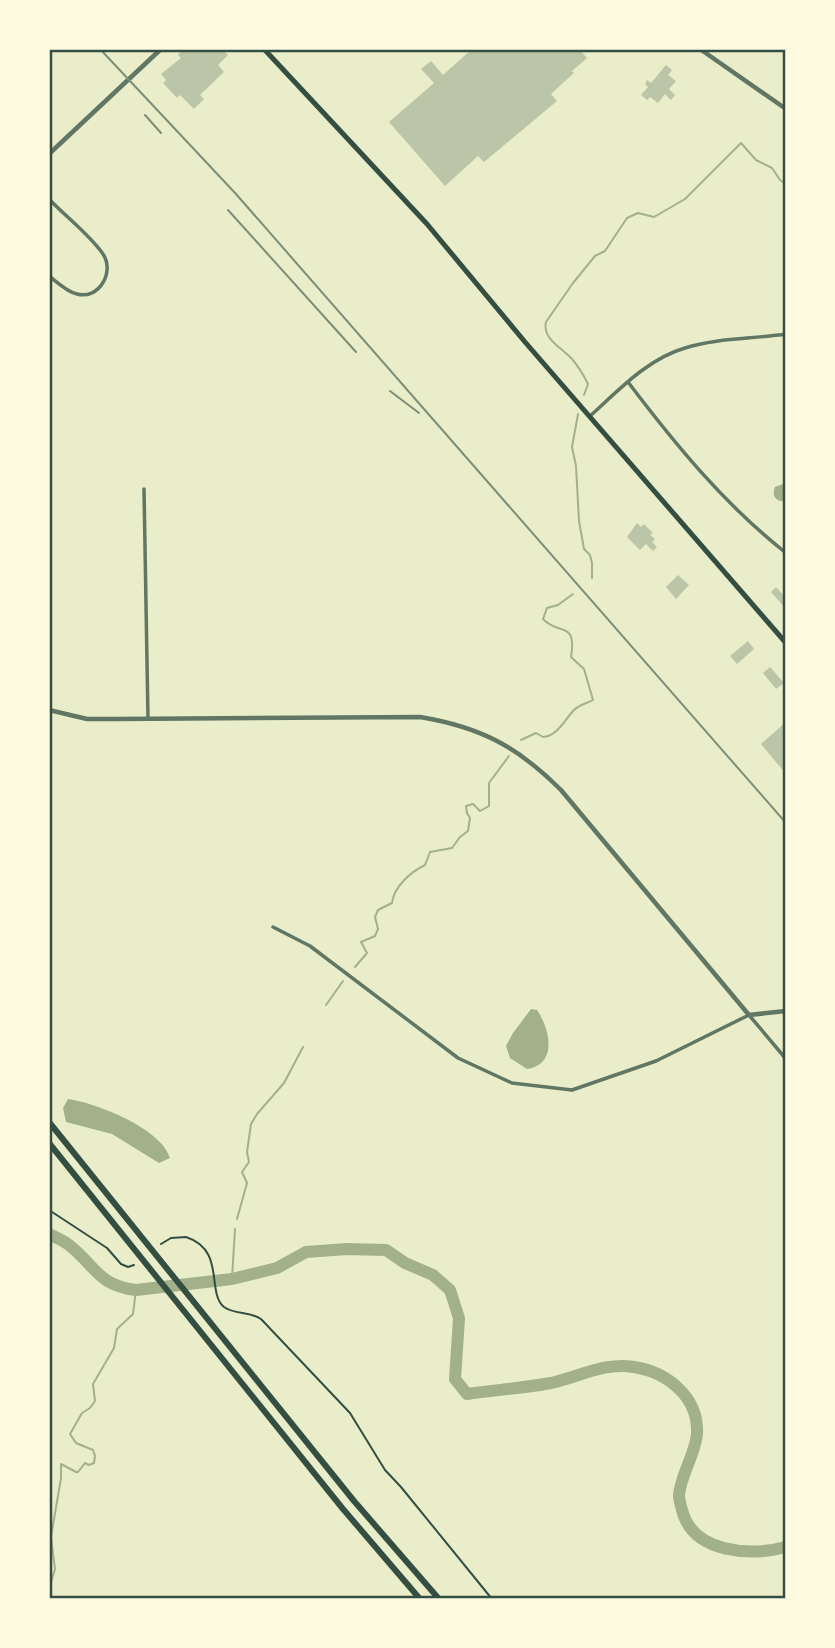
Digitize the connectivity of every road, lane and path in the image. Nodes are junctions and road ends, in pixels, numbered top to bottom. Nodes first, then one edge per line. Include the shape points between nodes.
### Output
1 (161, 49) edge
2 (264, 49) edge
3 (700, 49) edge
4 (786, 109) edge
5 (49, 154) edge
6 (49, 199) edge
7 (49, 276) edge
8 (786, 334) edge
9 (628, 382) junction
10 (590, 416) junction
11 (144, 489) dead end
12 (786, 553) edge
13 (786, 643) edge
14 (49, 710) edge
15 (148, 719) junction
16 (273, 928) dead end
17 (786, 1011) edge
18 (749, 1015) junction
19 (786, 1059) edge
20 (49, 1122) edge
21 (49, 1143) edge
22 (49, 1210) edge
23 (161, 1244) dead end
24 (134, 1265) dead end
25 (420, 1599) edge
26 (439, 1599) edge
27 (492, 1599) edge

1 - 5 street
2 - 10 main road via 428,224
3 - 4 street
6 - 7 street via 103,254 107,268 102,284 86,295 75,294
8 - 9 street via 684,348 652,363
9 - 10 street
9 - 12 street via 697,469
10 - 13 main road
11 - 15 street
14 - 15 street via 87,719
15 - 18 street via 420,717 492,737 517,751 561,790
16 - 18 street via 310,946 458,1058 513,1083 572,1090 656,1061
17 - 18 street
18 - 19 street
20 - 26 highway via 354,1501
21 - 25 highway
22 - 24 path via 107,1248 121,1264
23 - 27 path via 190,1237 205,1250 211,1258 219,1300 227,1309 261,1319 350,1413 385,1470

